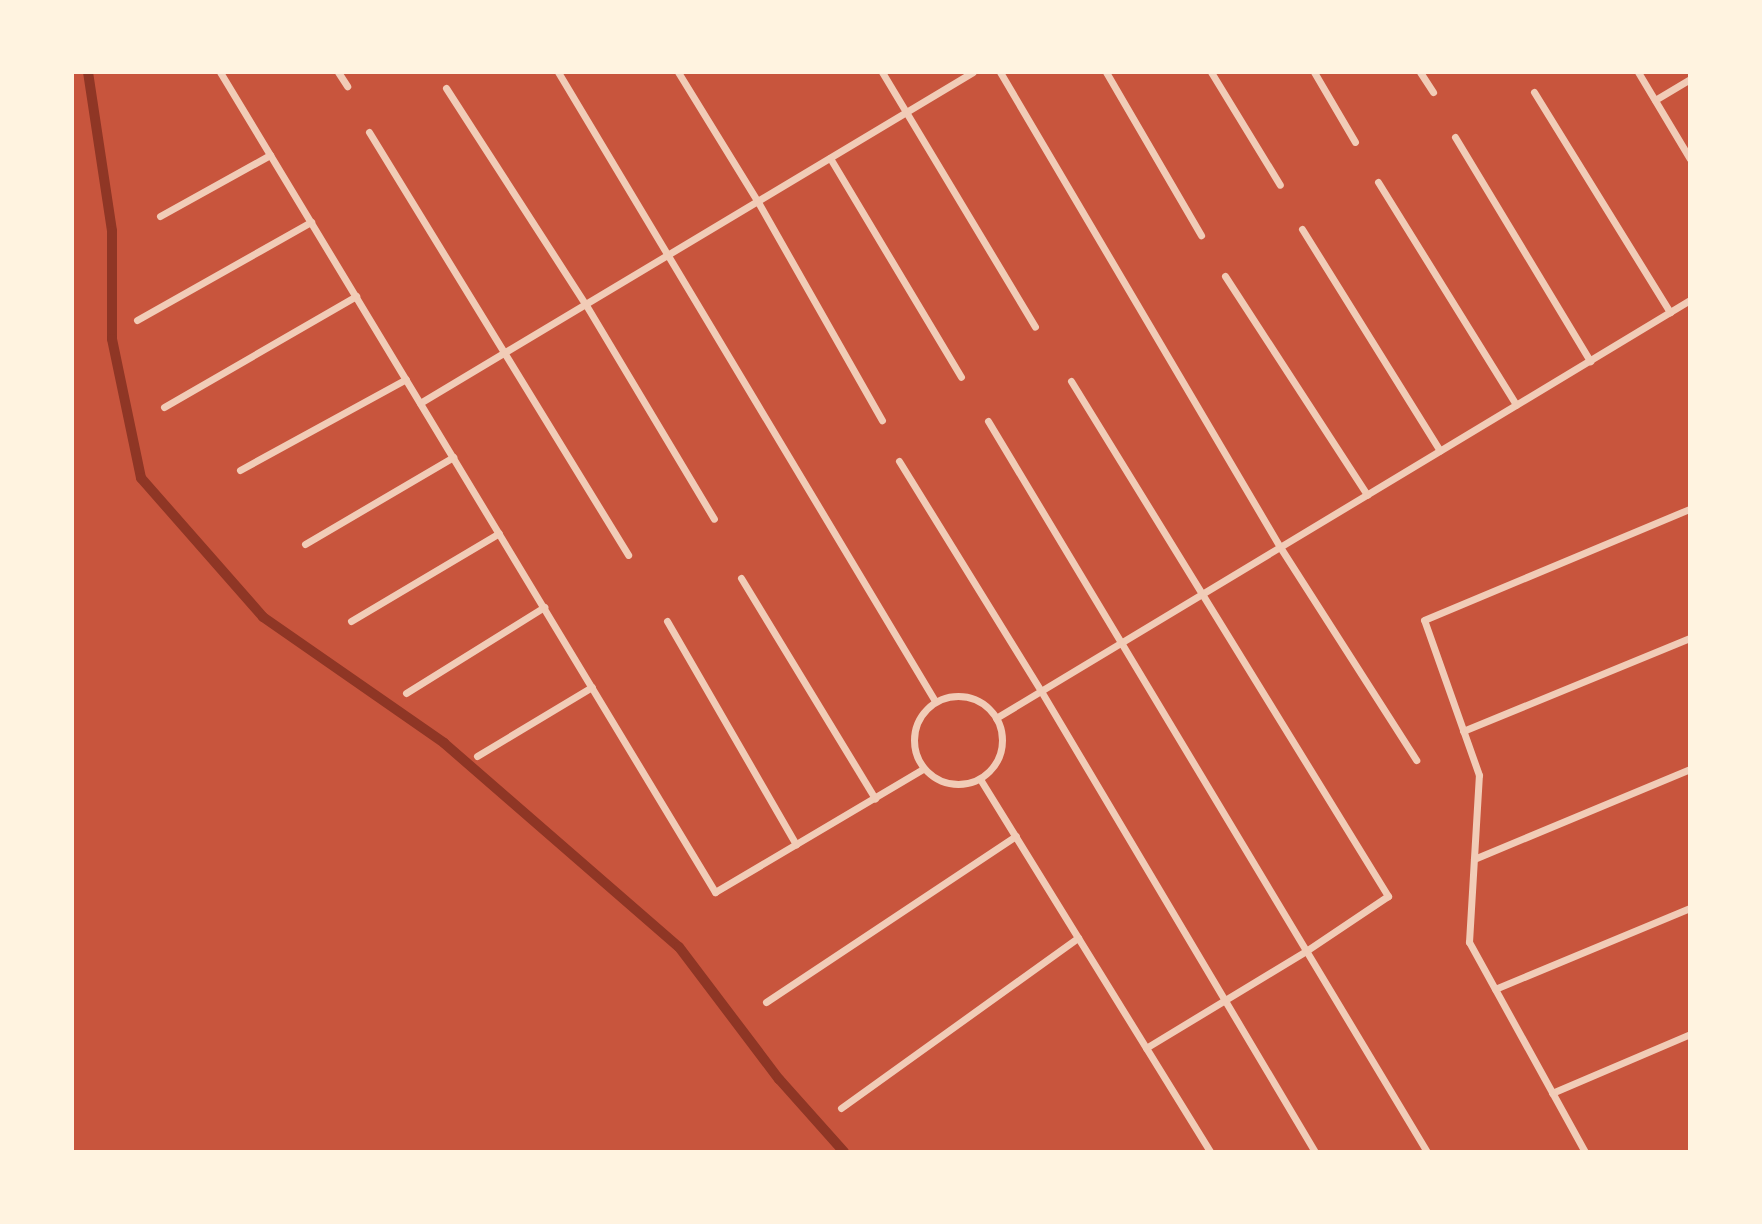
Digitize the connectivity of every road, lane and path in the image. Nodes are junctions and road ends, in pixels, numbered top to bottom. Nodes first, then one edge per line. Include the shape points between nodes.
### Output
1 (220, 72) edge
2 (338, 72) edge
3 (558, 72) edge
4 (678, 72) edge
5 (882, 72) edge
6 (972, 72) edge
7 (1000, 72) edge
8 (1106, 72) edge
9 (1211, 72) edge
10 (1314, 72) edge
11 (1420, 72) edge
12 (1638, 72) edge
13 (1690, 79) edge
14 (347, 86) dead end
15 (446, 88) dead end
16 (1433, 92) dead end
17 (1534, 92) dead end
18 (1655, 100) junction
19 (906, 112) junction
20 (369, 132) dead end
21 (1455, 137) dead end
22 (1355, 142) dead end
23 (270, 155) junction
24 (831, 158) junction
25 (1690, 159) edge
26 (1378, 182) dead end
27 (1280, 185) dead end
28 (758, 202) junction
29 (160, 216) dead end
30 (311, 222) junction
31 (1302, 229) dead end
32 (1201, 235) dead end
33 (669, 257) junction
34 (1225, 276) dead end
35 (356, 296) junction
36 (1690, 300) edge
37 (586, 305) junction
38 (1670, 312) junction
39 (137, 320) dead end
40 (1035, 327) dead end
41 (506, 353) junction
42 (1590, 361) junction
43 (961, 377) dead end
44 (406, 379) junction
45 (1071, 381) dead end
46 (420, 403) junction
47 (1516, 405) junction
48 (164, 407) dead end
49 (883, 420) dead end
50 (988, 421) dead end
51 (1440, 451) junction
52 (453, 457) junction
53 (900, 461) dead end
54 (240, 470) dead end
55 (1367, 495) junction
56 (1690, 509) edge
57 (714, 519) dead end
58 (499, 533) junction
59 (305, 544) dead end
60 (1280, 547) junction
61 (628, 555) dead end
62 (741, 578) dead end
63 (1201, 595) junction
64 (544, 607) junction
65 (351, 621) dead end
66 (667, 621) dead end
67 (1690, 638) edge
68 (1122, 642) junction
69 (592, 687) junction
70 (1041, 691) junction
71 (406, 693) dead end
72 (935, 701) junction
73 (996, 718) junction
74 (1463, 731) junction
75 (477, 756) dead end
76 (1416, 760) dead end
77 (923, 769) junction
78 (1690, 769) edge
79 (980, 779) junction
80 (874, 798) junction
81 (1016, 836) junction
82 (796, 844) junction
83 (1474, 859) junction
84 (1690, 908) edge
85 (1078, 938) junction
86 (1306, 951) junction
87 (1495, 989) junction
88 (766, 1002) dead end
89 (1223, 1003) junction
90 (1690, 1034) edge
91 (1146, 1048) junction
92 (1552, 1093) junction
93 (841, 1108) dead end
94 (1210, 1152) edge
95 (1315, 1152) edge
96 (1427, 1152) edge
97 (1585, 1152) edge

1 - 23 street
2 - 14 street
3 - 33 street
4 - 28 street
5 - 19 street
6 - 19 street
7 - 60 street
8 - 32 street
9 - 27 street
10 - 22 street
11 - 16 street
12 - 18 street
13 - 18 street
15 - 37 street
17 - 38 street
18 - 25 street
19 - 24 street
19 - 40 street
20 - 41 street
21 - 42 street
23 - 29 street
23 - 30 street
24 - 28 street
24 - 43 street
26 - 47 street
28 - 33 street
28 - 49 street
30 - 35 street
30 - 39 street
31 - 51 street
33 - 37 street
33 - 72 street
34 - 55 street
35 - 44 street
35 - 48 street
36 - 38 street
37 - 41 street
37 - 57 street
38 - 42 street
41 - 46 street
41 - 61 street
42 - 47 street
44 - 46 street
44 - 54 street
45 - 63 street
46 - 52 street
47 - 51 street
50 - 68 street
51 - 55 street
52 - 58 street
52 - 59 street
53 - 70 street
55 - 60 street
56 - 74 street via 1424,620
58 - 64 street
58 - 65 street
60 - 63 street
60 - 76 street
62 - 80 street
63 - 68 street
63 - 86 street via 1388,896
64 - 69 street
64 - 71 street
66 - 82 street
67 - 74 street
68 - 70 street
68 - 86 street
69 - 75 street
69 - 82 street via 715,892
70 - 73 street
70 - 89 street
72 - 73 street via 953,695 972,697
72 - 77 street via 921,715 913,733 914,752
73 - 79 street via 1002,745 995,764
74 - 83 street via 1479,775
77 - 79 street via 939,780 959,785
77 - 80 street
78 - 83 street
79 - 81 street
80 - 82 street
81 - 85 street
81 - 88 street
83 - 87 street via 1469,942
84 - 87 street
85 - 91 street
85 - 93 street
86 - 89 street
86 - 96 street
87 - 92 street
89 - 91 street
89 - 95 street
90 - 92 street
91 - 94 street
92 - 97 street

